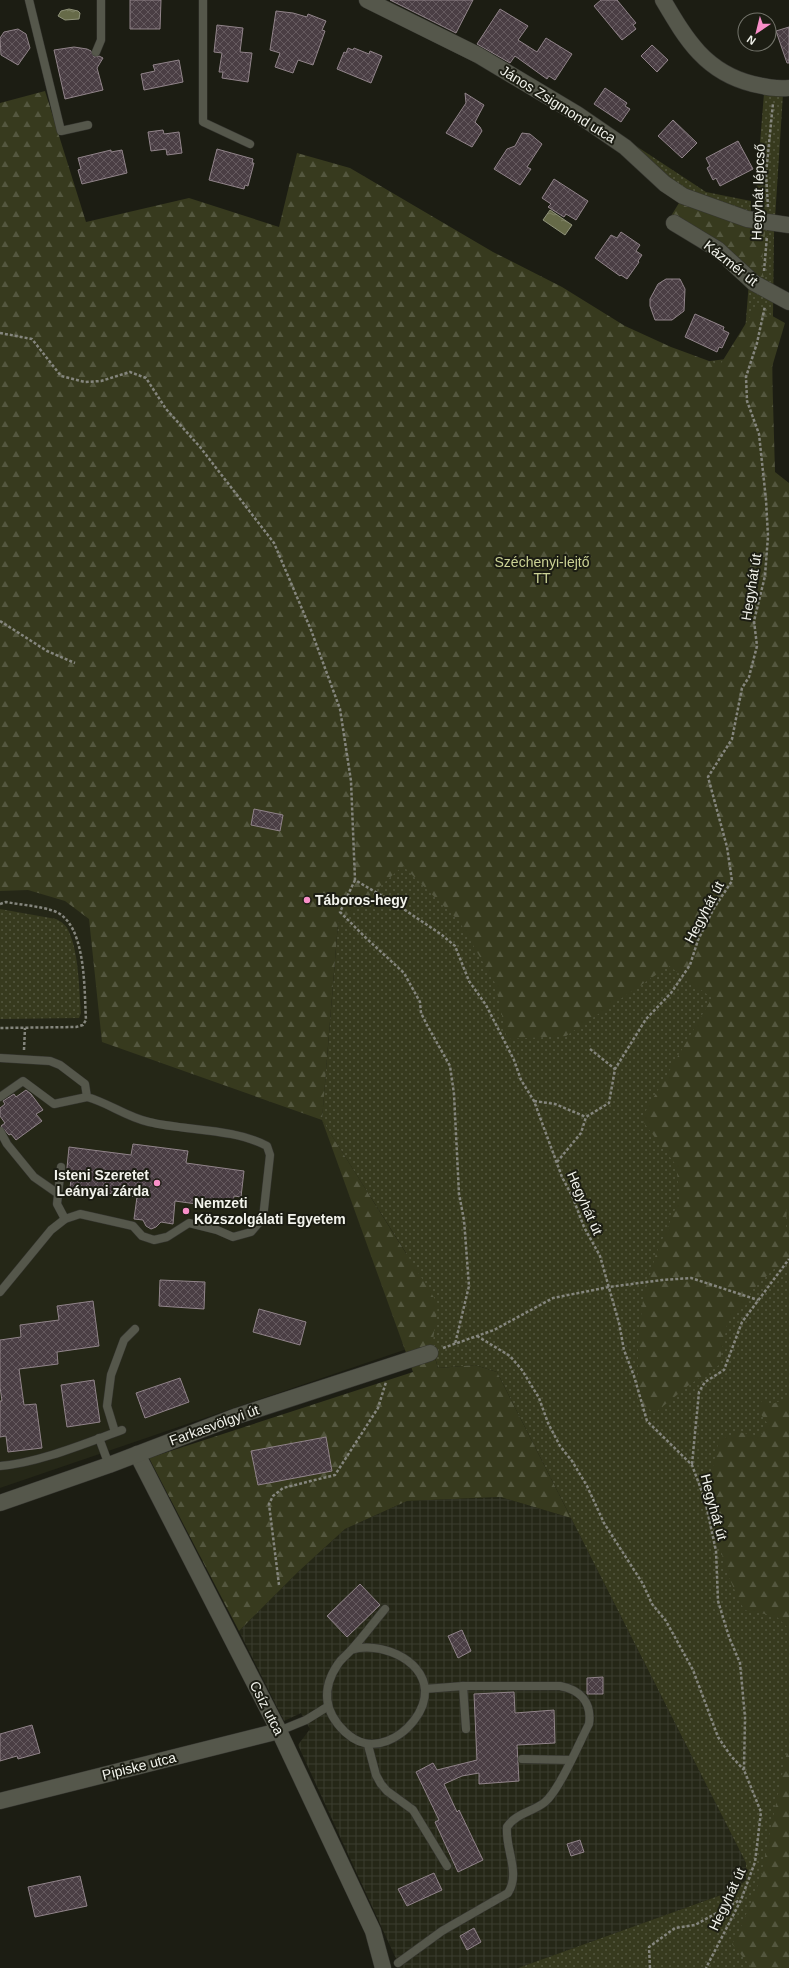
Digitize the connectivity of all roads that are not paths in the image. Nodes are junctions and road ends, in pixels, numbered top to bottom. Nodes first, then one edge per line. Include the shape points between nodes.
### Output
1 (29, 0) edge
2 (101, 0) edge
3 (204, 0) edge
4 (367, 0) edge
5 (663, 0) edge
6 (96, 52) dead end
7 (789, 88) edge
8 (88, 125) dead end
9 (250, 144) dead end
10 (674, 223) dead end
11 (789, 225) edge
12 (789, 302) edge
13 (0, 1058) edge
14 (0, 1097) edge
15 (87, 1097) junction
16 (0, 1131) edge
17 (61, 1167) dead end
18 (57, 1193) junction
19 (65, 1219) junction
20 (0, 1292) edge
21 (135, 1329) dead end
22 (430, 1353) road end
23 (99, 1438) junction
24 (137, 1454) junction
25 (109, 1464) junction
26 (0, 1466) edge
27 (0, 1503) edge
28 (385, 1608) dead end
29 (352, 1650) junction
30 (463, 1686) junction
31 (425, 1690) junction
32 (327, 1708) junction
33 (466, 1729) dead end
34 (279, 1731) junction
35 (368, 1744) junction
36 (522, 1759) dead end
37 (571, 1760) junction
38 (0, 1801) edge
39 (447, 1866) dead end
40 (391, 1965) edge

1 - 8 lane via 61,131
2 - 6 lane via 101,40
3 - 9 lane via 203,122
4 - 11 street, János Zsigmond utca via 478,55 577,114 625,147 665,184 683,196 723,212 768,223
5 - 7 street via 691,45 704,60 740,81 773,89
10 - 12 street, Kázmér út via 718,249 769,300
13 - 15 lane via 50,1061 60,1065 85,1084
14 - 15 lane via 23,1081 54,1104
15 - 19 lane via 104,1103 122,1114 148,1122 246,1138 266,1146 270,1155 270,1165 263,1218 251,1232 233,1237 189,1223 167,1237 154,1240 142,1236 133,1226 120,1222 80,1214
16 - 18 lane via 7,1144 34,1177
17 - 18 lane
18 - 19 lane via 57,1204
19 - 20 lane via 51,1230
21 - 23 lane via 124,1340 111,1375 107,1406 118,1431
22 - 24 street, Farkasvölgyi út via 237,1416
23 - 25 lane
23 - 26 lane via 14,1465
24 - 25 street, Farkasvölgyi út
24 - 34 street, Csíz utca
25 - 27 street, Farkasvölgyi út
28 - 29 lane
29 - 31 lane via 362,1646 397,1654 414,1668
29 - 32 lane via 332,1674 327,1690
30 - 31 lane
30 - 33 lane
30 - 37 lane via 560,1686 576,1691 586,1701 590,1715 589,1724
31 - 35 lane via 421,1709 404,1731 388,1741
32 - 34 lane
32 - 35 lane via 348,1735
34 - 38 street, Pipiske utca
34 - 40 street, Csíz utca
35 - 39 lane via 381,1784 413,1810
36 - 37 lane
37 - 40 lane via 551,1795 534,1809 515,1818 507,1827 514,1874 512,1887 508,1893

